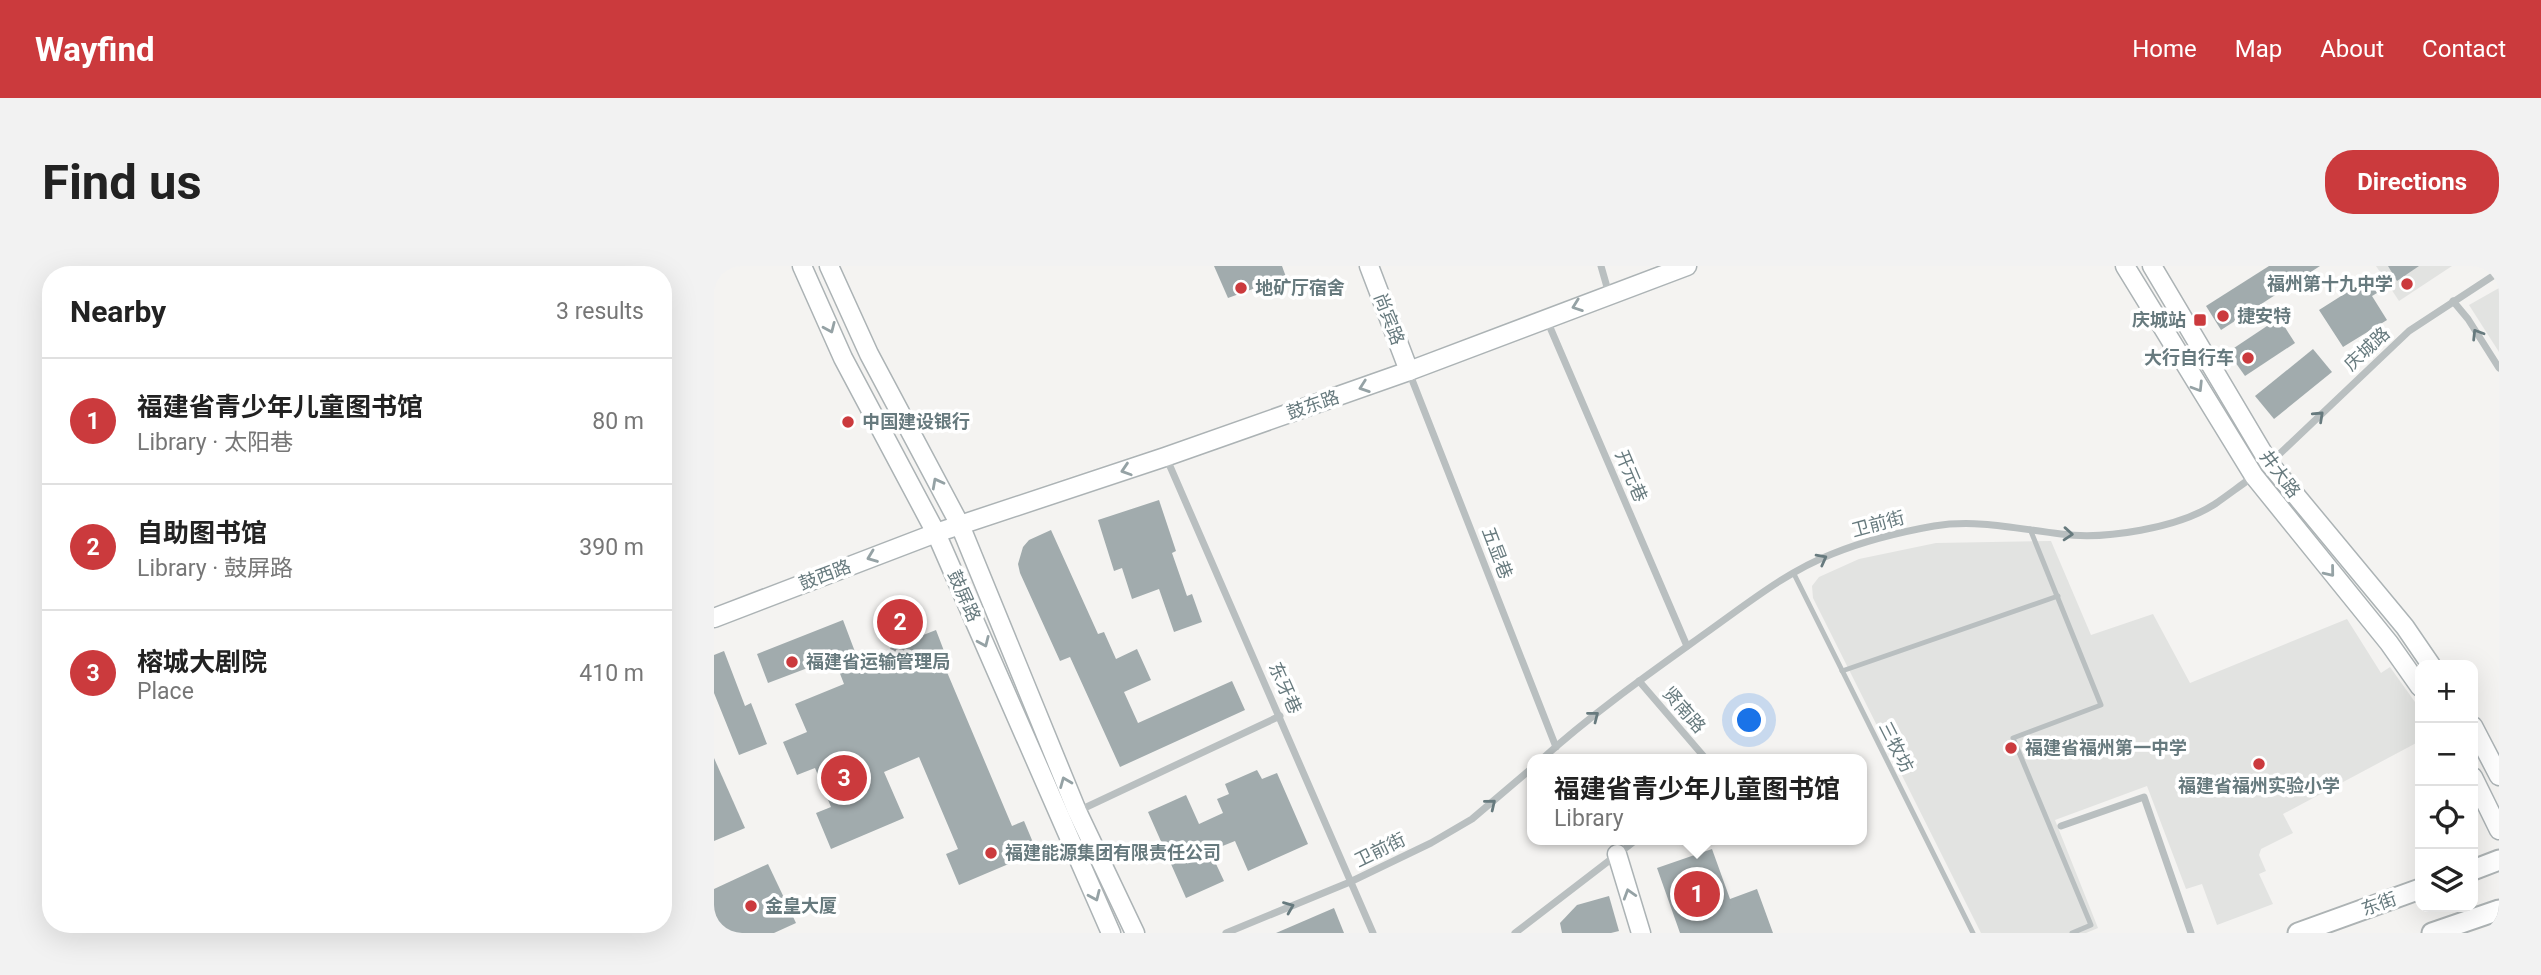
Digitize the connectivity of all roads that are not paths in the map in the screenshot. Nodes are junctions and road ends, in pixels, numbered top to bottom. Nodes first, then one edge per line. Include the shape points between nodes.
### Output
1 (802, 266) edge
2 (830, 266) edge
3 (1369, 266) edge
4 (1601, 266) edge
5 (1687, 266) edge
6 (2125, 266) edge
7 (2152, 266) edge
8 (2499, 272) edge
9 (1609, 295) junction
10 (2453, 301) junction
11 (1545, 318) junction
12 (2499, 368) edge
13 (1409, 371) junction
14 (1165, 457) junction
15 (2269, 463) junction
16 (2254, 476) junction
17 (960, 525) junction
18 (2030, 528) junction
19 (936, 533) junction
20 (1794, 574) junction
21 (2058, 596) junction
22 (714, 618) edge
23 (1687, 646) junction
24 (2428, 660) edge
25 (1842, 671) junction
26 (2415, 680) edge
27 (1639, 681) junction
28 (1280, 716) junction
29 (2478, 736) edge
30 (1556, 747) junction
31 (1548, 754) edge
32 (1702, 754) edge
33 (1527, 772) edge
34 (2499, 776) edge
35 (2477, 786) edge
36 (1077, 811) junction
37 (2061, 826) dead end
38 (2499, 830) edge
39 (1629, 845) edge
40 (1617, 854) junction
41 (2499, 860) edge
42 (2478, 868) edge
43 (1350, 882) junction
44 (2415, 891) edge
45 (2499, 909) edge
46 (1111, 933) edge
47 (1135, 933) edge
48 (1226, 933) edge
49 (1373, 933) edge
50 (1516, 933) edge
51 (1641, 933) edge
52 (1973, 933) edge
53 (2074, 933) edge
54 (2191, 933) edge
55 (2298, 933) edge
56 (2432, 933) edge

1 -> 19 street, 鼓屏路 via 843,358
17 -> 2 street, 鼓屏路 via 869,354
3 - 13 street, 尚宾路
4 - 9 street
5 - 9 street, 鼓东路
6 -> 16 street
7 - 15 street, 井大路
8 - 10 street, 庆城路
9 -> 11 street, 鼓东路
12 -> 10 street
15 -> 10 street, 庆城路 via 2409,331
11 - 13 street, 鼓东路
11 - 23 street, 开元巷
13 -> 14 street, 鼓东路
13 - 30 street, 五显巷
14 -> 17 street, 鼓东路
14 - 28 street, 东牙巷
15 - 16 street, 卫前街
15 - 24 street, 井大路
18 -> 16 street, 卫前街 via 2062,534 2132,532 2213,505
16 -> 26 street
17 - 19 street, 鼓东路
36 -> 17 street, 鼓屏路
20 -> 18 street, 卫前街 via 1830,554 1898,533 1961,523
18 - 21 lane
19 -> 22 street, 鼓西路
19 -> 46 street, 鼓屏路
20 - 23 street, 卫前街
20 - 25 lane, 三牧坊
21 - 25 lane
21 - 53 lane via 2101,705 2013,738 2091,925
23 - 27 street, 卫前街
25 - 52 lane, 三牧坊
30 -> 27 street, 卫前街
27 - 32 street, 贤南路
28 - 36 street
28 - 43 street, 东牙巷
29 - 34 street
30 - 31 street, 卫前街
43 -> 33 street, 卫前街 via 1472,819
35 - 38 street
36 - 47 street, 鼓屏路
37 - 54 street via 2144,797
39 - 40 street
40 - 50 street
51 -> 40 street
41 - 42 main road
48 -> 43 street, 卫前街
43 - 49 street, 东牙巷
44 - 55 main road, 东街
45 - 56 main road

